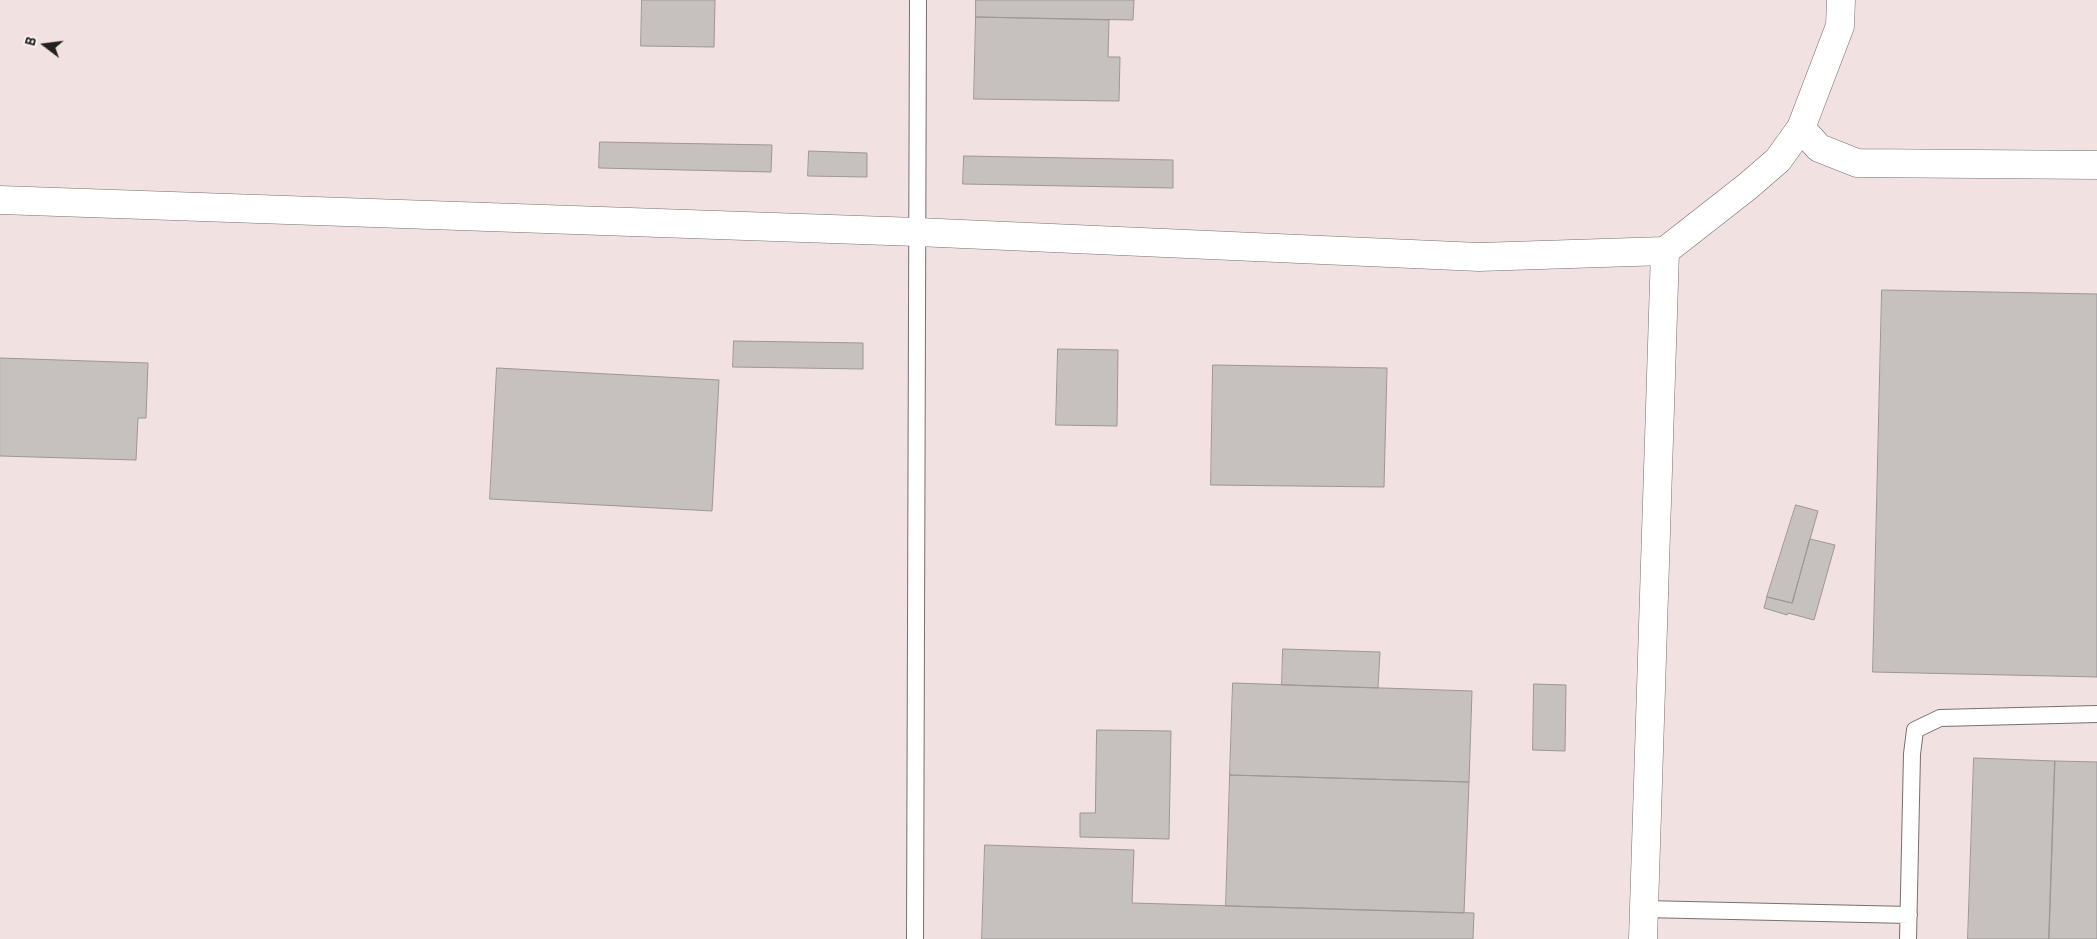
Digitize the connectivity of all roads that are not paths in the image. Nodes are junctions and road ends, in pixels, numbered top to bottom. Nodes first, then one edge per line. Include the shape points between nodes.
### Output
1 (918, 0) edge
2 (1841, 0) edge
3 (1801, 128) junction
4 (2097, 165) edge
5 (0, 200) edge
6 (917, 232) junction
7 (1665, 251) junction
8 (2097, 714) edge
9 (1644, 909) junction
10 (1909, 915) junction
11 (915, 939) edge
12 (1643, 939) edge
13 (1908, 939) edge

1 - 6 lane
2 - 3 street via 1840,26
3 - 4 street via 1818,148 1857,163
3 - 7 street via 1778,160
5 - 6 street
6 - 7 street via 1479,258
6 - 11 lane
7 - 9 street
8 - 10 lane via 1940,718 1915,730
9 - 10 lane
9 - 12 street
10 - 13 lane

